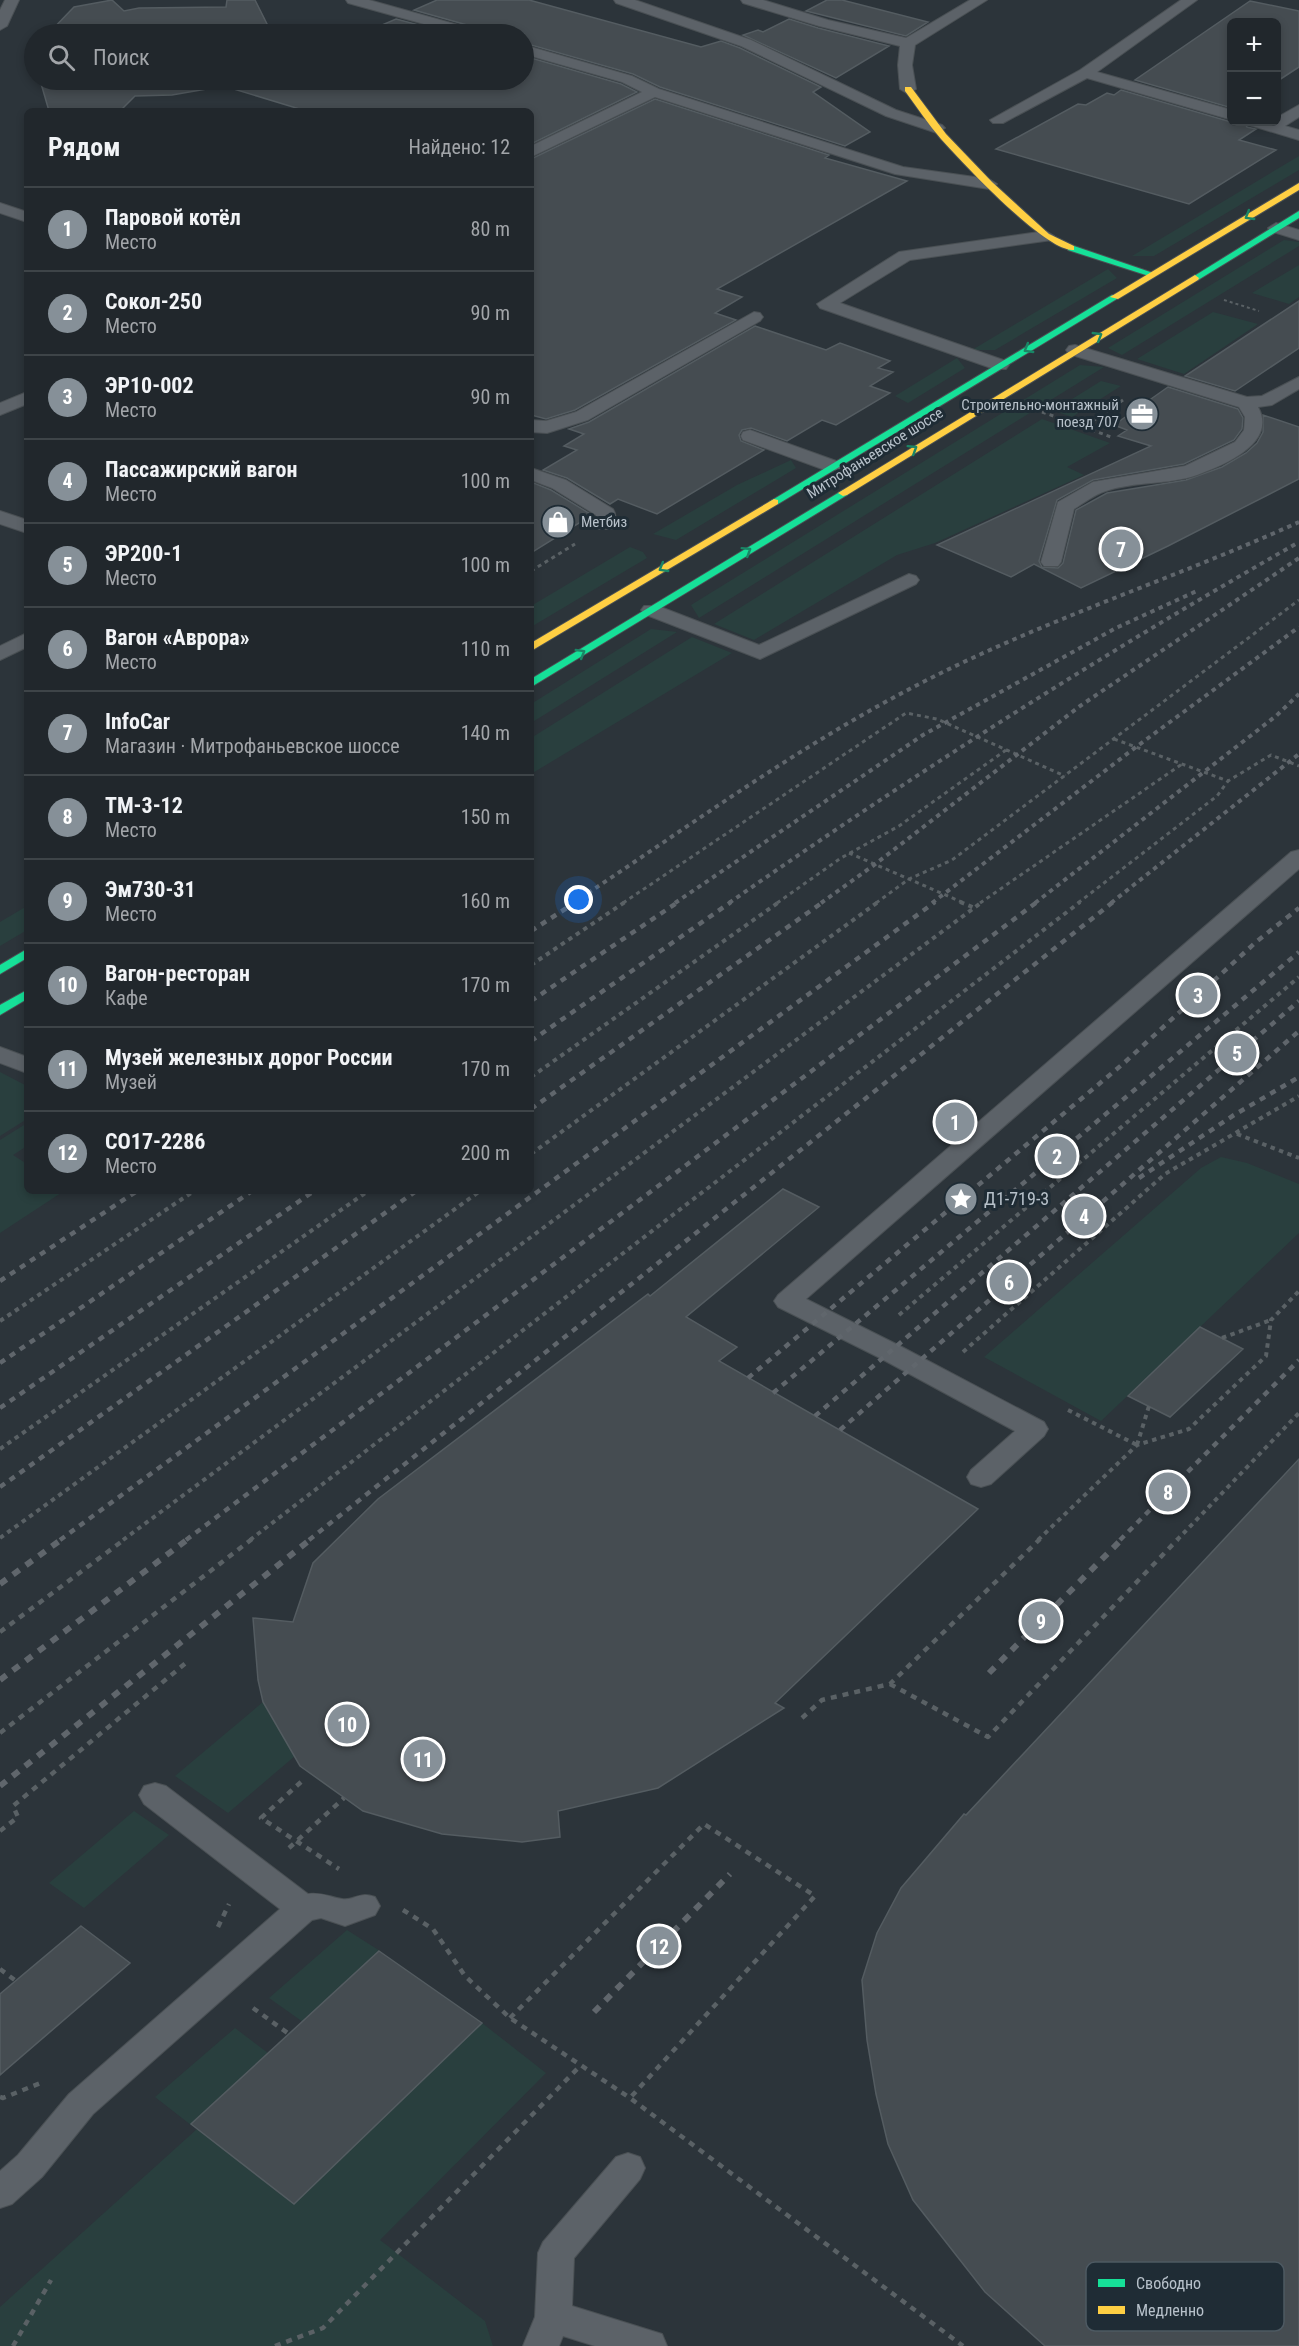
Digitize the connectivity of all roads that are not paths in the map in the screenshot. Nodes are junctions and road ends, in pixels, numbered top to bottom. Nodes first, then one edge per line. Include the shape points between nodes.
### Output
1 (12, 0) edge
2 (353, 0) edge
3 (621, 0) edge
4 (748, 0) edge
5 (980, 0) edge
6 (1190, 0) edge
7 (439, 24) edge
8 (0, 26) edge
9 (908, 43) junction
10 (534, 52) edge
11 (1085, 73) junction
12 (908, 89) joint
13 (654, 92) junction
14 (1299, 110) edge
15 (1227, 114) edge
16 (998, 120) dead end
17 (1269, 126) edge
18 (1273, 127) junction
19 (937, 128) junction
20 (1299, 135) edge
21 (534, 151) edge
22 (989, 184) junction
23 (1299, 186) edge
24 (14, 196) dead end
25 (0, 208) edge
26 (1299, 214) edge
27 (24, 216) edge
28 (1276, 228) junction
29 (1299, 235) edge
30 (1046, 236) junction
31 (1152, 274) junction
32 (754, 317) dead end
33 (1076, 350) junction
34 (1000, 365) junction
35 (1299, 382) edge
36 (24, 398) edge
37 (1246, 403) junction
38 (0, 410) edge
39 (534, 426) edge
40 (750, 436) dead end
41 (832, 466) junction
42 (534, 475) edge
43 (0, 517) edge
44 (605, 525) dead end
45 (24, 526) edge
46 (1051, 561) dead end
47 (909, 580) dead end
48 (651, 610) junction
49 (24, 641) edge
50 (534, 646) edge
51 (0, 654) edge
52 (534, 682) edge
53 (1299, 857) edge
54 (24, 955) edge
55 (0, 969) edge
56 (24, 996) edge
57 (0, 1011) edge
58 (0, 1054) edge
59 (24, 1065) edge
60 (981, 1477) dead end
61 (155, 1795) dead end
62 (370, 1899) road end
63 (303, 1908) junction
64 (628, 2168) dead end
65 (0, 2193) edge
66 (547, 2332) edge
67 (649, 2346) edge

1 - 8 lane
2 - 7 lane
3 - 19 lane via 746,43 891,113
4 - 9 lane
5 - 9 lane
6 - 11 lane
9 - 12 lane
10 - 13 lane via 627,79
11 - 15 lane
11 - 16 lane
12 - 19 main road
13 - 21 lane
13 - 22 lane via 901,171
14 - 18 lane
17 - 18 lane
18 - 20 lane
19 - 22 main road
22 - 30 main road
23 -> 31 main road, Митрофаньевское шоссе
24 - 25 lane
25 - 27 lane
26 - 28 main road, Митрофаньевское шоссе
28 - 29 lane
33 -> 28 main road, Митрофаньевское шоссе
30 - 31 main road via 1076,250
30 - 34 lane via 905,256 826,304
31 -> 34 main road, Митрофаньевское шоссе
32 - 39 lane via 582,417 547,427
33 - 37 lane
48 -> 33 main road, Митрофаньевское шоссе
34 - 41 main road, Митрофаньевское шоссе
35 - 37 lane via 1266,402
36 - 38 lane
37 - 46 lane via 1254,423 1242,446 1190,471 1100,486 1065,506
40 - 41 lane
41 -> 50 main road, Митрофаньевское шоссе
42 - 44 lane via 559,484 606,513
43 - 45 lane
47 - 48 lane via 760,653
52 -> 48 main road, Митрофаньевское шоссе
49 - 51 lane
53 - 60 lane via 787,1301 1034,1429
54 - 55 main road
56 - 57 main road
58 - 59 lane
61 - 63 lane
62 - 63 lane via 345,1913 321,1905
63 - 65 lane via 81,2104 30,2166
64 - 66 lane via 556,2253
66 - 67 lane

